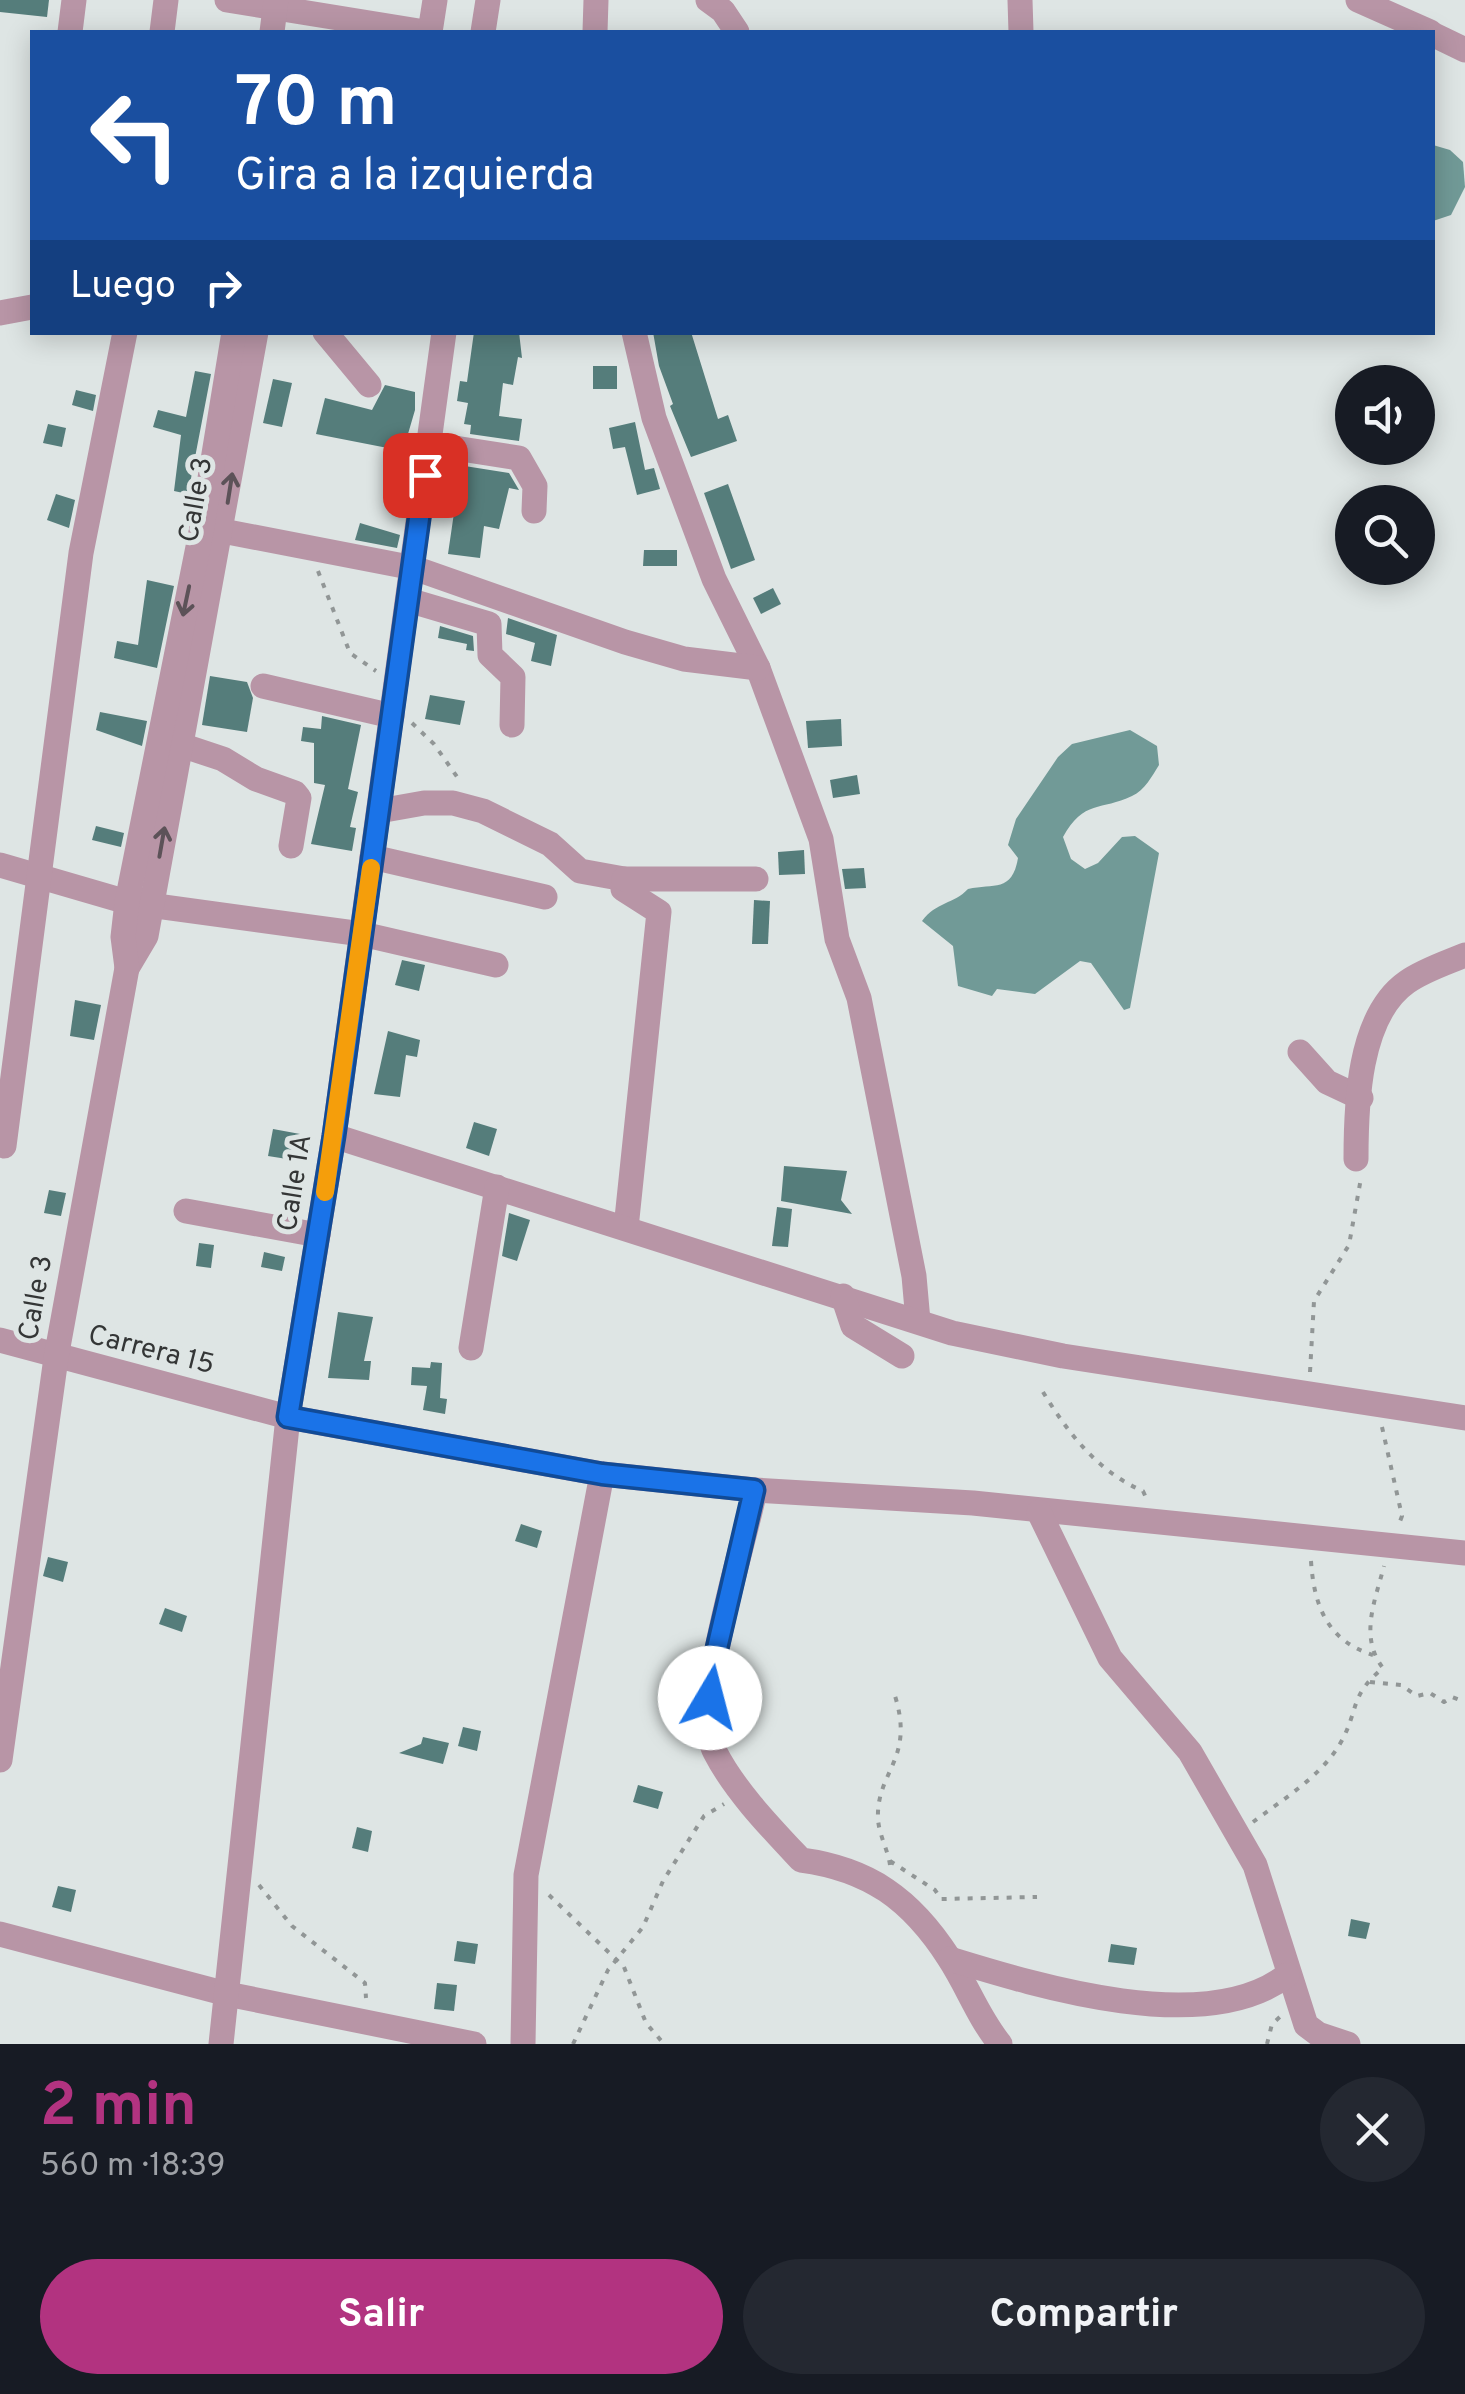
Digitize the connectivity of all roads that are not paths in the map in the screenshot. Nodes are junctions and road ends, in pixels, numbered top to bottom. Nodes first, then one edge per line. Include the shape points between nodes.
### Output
1 (74, 0) edge
2 (166, 0) edge
3 (227, 0) edge
4 (435, 0) edge
5 (488, 0) edge
6 (596, 0) edge
7 (708, 0) edge
8 (1020, 0) edge
9 (1358, 0) edge
10 (283, 14) edge
11 (70, 30) edge
12 (162, 30) edge
13 (411, 30) edge
14 (428, 30) edge
15 (483, 30) edge
16 (594, 30) edge
17 (736, 30) edge
18 (1021, 30) edge
19 (1424, 30) edge
20 (1435, 35) edge
21 (1465, 50) edge
22 (30, 307) edge
23 (0, 313) edge
24 (124, 335) edge
25 (234, 335) edge
26 (255, 335) edge
27 (327, 335) edge
28 (444, 335) edge
29 (635, 335) edge
30 (369, 385) dead end
31 (429, 444) junction
32 (534, 510) dead end
33 (212, 529) junction
34 (414, 568) junction
35 (408, 600) junction
36 (758, 668) junction
37 (263, 686) dead end
38 (392, 711) junction
39 (512, 725) dead end
40 (168, 741) junction
41 (379, 810) junction
42 (291, 846) dead end
43 (372, 857) junction
44 (0, 864) edge
45 (40, 875) junction
46 (624, 880) junction
47 (756, 880) dead end
48 (545, 897) dead end
49 (139, 904) junction
50 (362, 934) junction
51 (1465, 956) edge
52 (496, 965) dead end
53 (1300, 1052) dead end
54 (1360, 1098) junction
55 (334, 1136) junction
56 (4, 1146) dead end
57 (1356, 1160) road end
58 (497, 1187) junction
59 (186, 1211) dead end
60 (626, 1228) junction
61 (318, 1236) junction
62 (842, 1296) junction
63 (918, 1320) junction
64 (0, 1340) edge
65 (471, 1348) dead end
66 (902, 1356) dead end
67 (56, 1358) junction
68 (288, 1417) junction
69 (1465, 1418) edge
70 (602, 1474) junction
71 (754, 1490) junction
72 (1039, 1512) junction
73 (1465, 1553) edge
74 (0, 1760) edge
75 (0, 1934) edge
76 (950, 1959) junction
77 (1287, 1975) junction
78 (227, 1994) junction
79 (221, 2044) edge
80 (474, 2044) edge
81 (523, 2044) edge
82 (1000, 2044) edge
83 (1348, 2044) edge

1 - 11 street
2 - 12 street
3 - 10 street
4 - 14 street
5 - 15 street
6 - 16 street
7 - 17 street
8 - 18 street
9 - 19 street
10 - 13 street
20 - 21 street
22 - 23 street
24 - 45 street via 81,554
25 - 33 street, Calle 3
33 -> 26 street, Calle 3
27 - 30 street
28 - 31 street, Calle 1A
29 - 36 street via 654,418 714,579
31 - 32 street via 519,458 536,486
31 - 34 street, Calle 1A
33 - 34 street
33 - 40 street, Calle 3
34 - 35 street, Calle 1A
34 - 36 street via 625,642
35 - 38 street, Calle 1A
35 - 39 street via 489,624 490,655 513,676
36 - 63 street via 821,840 836,939 862,1016
37 - 38 street
38 - 41 street, Calle 1A
40 - 42 street via 296,792
40 - 49 street, Calle 3
41 - 43 street, Calle 1A
41 - 46 street via 424,803 471,808 527,830 580,872
43 - 48 street
43 - 50 street, Calle 1A
44 - 45 street
45 - 49 street
45 - 56 street
46 - 47 street
46 - 60 street via 628,894 659,912
49 - 50 street
49 - 67 street, Calle 3 via 146,936 128,968
50 - 52 street
50 - 55 street, Calle 1A
51 - 54 street via 1396,992 1372,1036
53 - 54 street via 1327,1082
54 - 57 street
55 - 58 street
55 - 61 street, Calle 1A
58 - 60 street
58 - 65 street
59 - 61 street
60 - 62 street
61 - 68 street, Calle 1A
62 - 63 street
62 - 66 street via 853,1326
63 - 69 street via 1062,1356
64 - 67 street, Carrera 15
67 - 68 street, Carrera 15
67 - 74 street, Calle 3
68 - 70 street, Carrera 15
68 - 78 street, Calle 1A
70 - 71 street, Carrera 15
70 - 81 street via 526,1875
71 - 72 street, Carrera 15
71 - 76 street via 715,1657 708,1716 715,1753 800,1860 885,1871
72 - 73 street, Carrera 15
72 - 77 street via 1110,1658 1190,1752 1255,1865
75 - 78 street
76 - 77 street via 1048,1989 1142,2002 1247,1998
76 - 82 street via 980,2020
77 - 83 street via 1306,2024
78 - 79 street, Calle 1A
78 - 80 street

